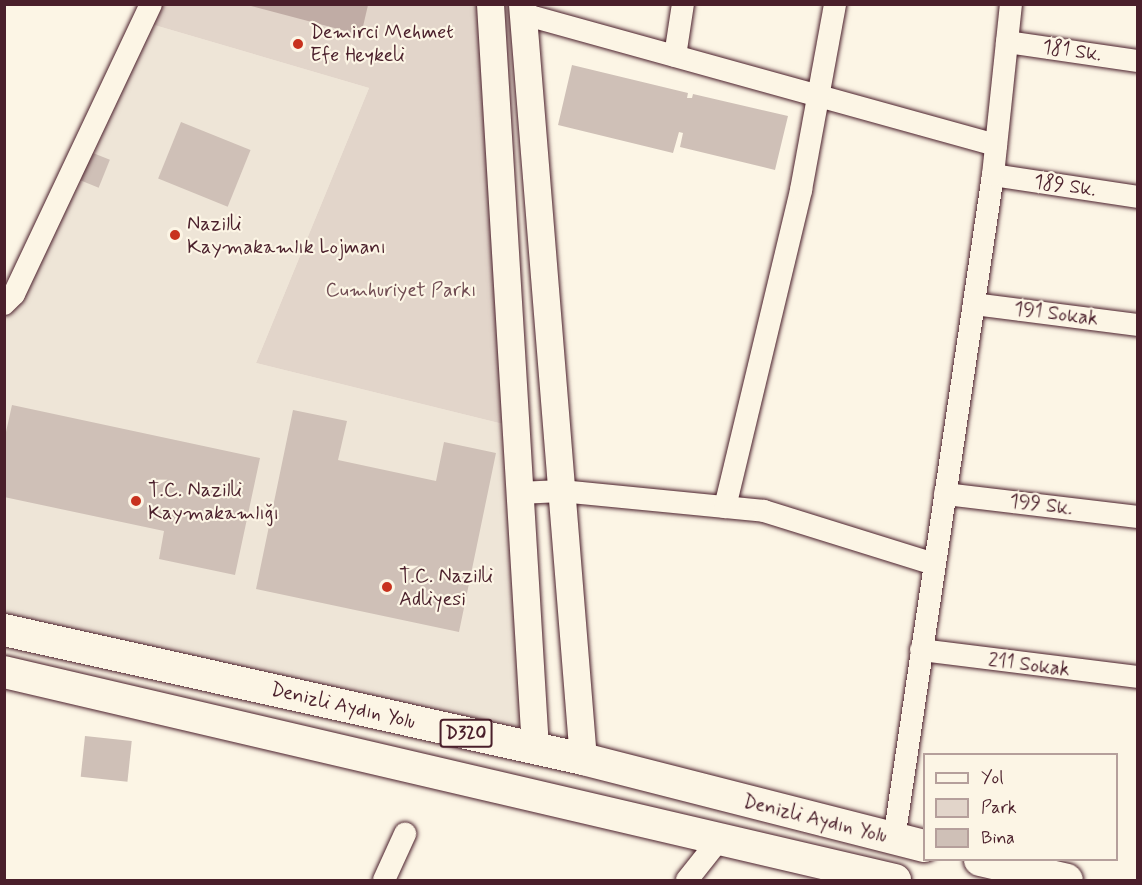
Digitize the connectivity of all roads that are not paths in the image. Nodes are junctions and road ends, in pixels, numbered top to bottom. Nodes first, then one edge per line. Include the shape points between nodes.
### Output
1 (151, 4) edge
2 (490, 4) edge
3 (683, 4) edge
4 (835, 4) edge
5 (1011, 4) edge
6 (522, 9) edge
7 (1007, 42) junction
8 (675, 56) junction
9 (1137, 61) edge
10 (819, 96) junction
11 (996, 145) junction
12 (993, 175) junction
13 (1137, 197) edge
14 (4, 303) edge
15 (974, 304) junction
16 (1137, 325) edge
17 (561, 490) junction
18 (519, 493) junction
19 (945, 494) junction
20 (725, 507) junction
21 (1137, 517) edge
22 (934, 564) junction
23 (4, 630) edge
24 (921, 650) junction
25 (4, 672) edge
26 (1137, 677) edge
27 (536, 749) junction
28 (583, 759) junction
29 (405, 834) dead end
30 (894, 839) junction
31 (718, 841) junction
32 (923, 846) edge
33 (984, 861) edge
34 (384, 880) edge
35 (687, 880) edge
36 (895, 880) edge
37 (1068, 880) edge

1 - 14 street via 14,294
2 - 18 main road
3 - 8 street
4 - 10 street
5 - 7 street
6 - 8 street
6 - 17 main road
7 - 9 street, 181 Sk.
7 - 11 street
8 - 10 street
10 - 11 street
10 - 20 street
11 - 12 street
12 - 13 street, 189 Sk.
12 - 15 street
15 - 16 street, 191 Sokak
15 - 19 street
17 - 18 street
17 - 20 street
17 - 28 main road
18 - 27 main road
19 - 21 street, 199 Sk.
19 - 22 street
20 - 22 street via 764,511
22 - 24 street
23 - 27 highway, Denizli Aydın Yolu / D320
24 - 26 street, 211 Sokak
24 - 30 street
25 - 31 highway, Denizli Aydın Yolu / D320
27 - 28 highway, Denizli Aydın Yolu / D320
28 - 30 highway, Denizli Aydın Yolu / D320
29 - 34 street
30 - 32 highway, Denizli Aydın Yolu / D320
31 - 35 street
31 - 36 highway, Denizli Aydın Yolu / D320
33 - 37 highway

